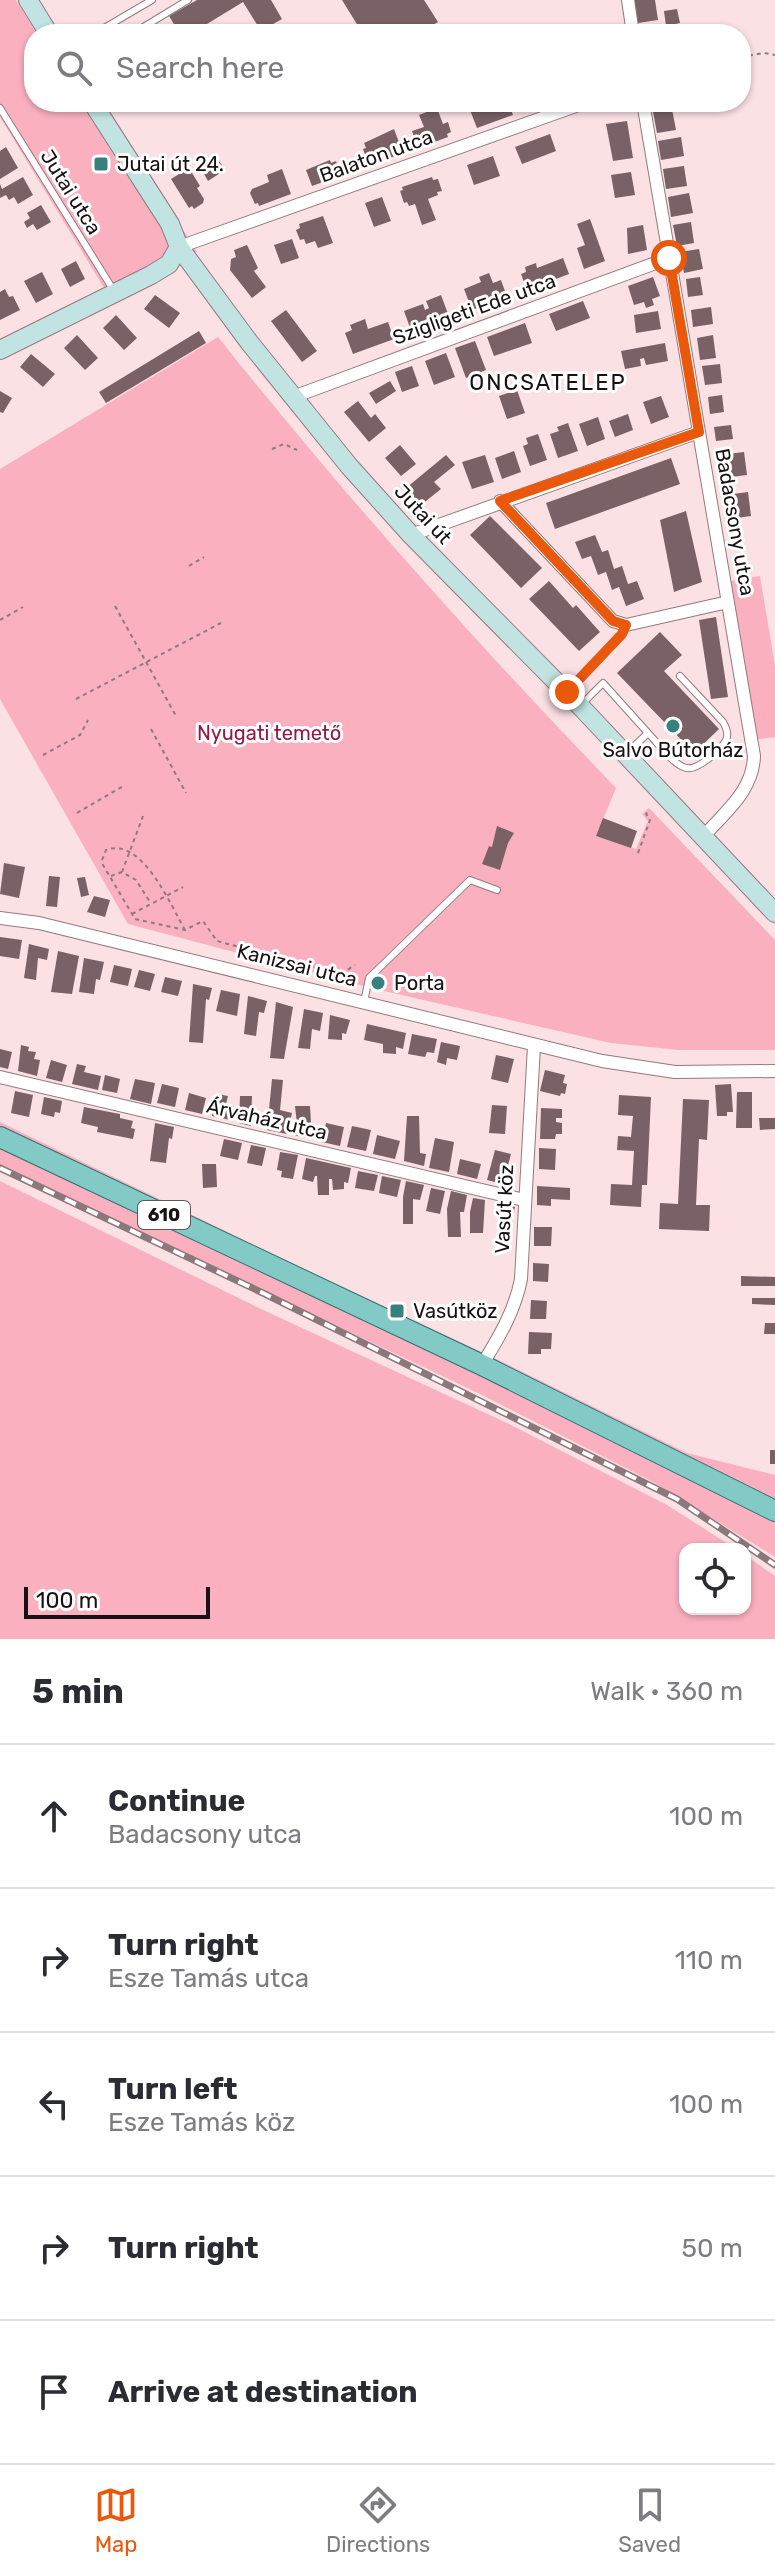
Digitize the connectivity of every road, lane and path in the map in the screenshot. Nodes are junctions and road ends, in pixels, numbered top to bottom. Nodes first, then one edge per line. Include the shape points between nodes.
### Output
1 (28, 0) edge
2 (152, 0) edge
3 (188, 0) edge
4 (628, 0) edge
5 (43, 24) edge
6 (111, 24) edge
7 (148, 24) edge
8 (632, 24) edge
9 (751, 55) edge
10 (775, 55) edge
11 (0, 108) edge
12 (98, 112) edge
13 (559, 112) edge
14 (645, 112) edge
15 (179, 247) junction
16 (669, 258) junction
17 (115, 293) junction
18 (0, 350) edge
19 (293, 397) junction
20 (699, 432) junction
21 (272, 449) dead end
22 (297, 450) dead end
23 (500, 501) junction
24 (411, 535) junction
25 (204, 557) dead end
26 (189, 566) dead end
27 (728, 602) junction
28 (115, 606) dead end
29 (23, 607) dead end
30 (0, 620) edge
31 (221, 623) dead end
32 (626, 625) junction
33 (146, 662) junction
34 (680, 676) dead end
35 (76, 699) dead end
36 (573, 699) junction
37 (176, 716) dead end
38 (88, 720) dead end
39 (151, 729) dead end
40 (648, 733) junction
41 (626, 754) junction
42 (43, 755) dead end
43 (125, 785) dead end
44 (186, 793) dead end
45 (649, 811) dead end
46 (77, 813) dead end
47 (143, 816) dead end
48 (647, 828) junction
49 (655, 832) dead end
50 (703, 837) junction
51 (130, 852) junction
52 (638, 853) dead end
53 (122, 872) junction
54 (110, 876) junction
55 (183, 887) dead end
56 (497, 890) dead end
57 (166, 896) junction
58 (151, 904) junction
59 (775, 913) edge
60 (132, 914) junction
61 (0, 918) edge
62 (185, 930) junction
63 (355, 965) dead end
64 (364, 1002) junction
65 (534, 1046) junction
66 (775, 1071) edge
67 (0, 1077) edge
68 (0, 1137) edge
69 (524, 1200) junction
70 (482, 1365) junction
71 (775, 1511) edge

1 - 5 street
2 - 6 lane
3 - 7 lane
4 - 8 street
9 - 10 path
11 - 17 lane, Jutai utca
12 - 15 street, Jutai út via 170,224
13 - 15 street, Balaton utca
14 - 16 street, Badacsony utca
15 - 17 street via 169,264
15 - 19 street, Jutai út
16 - 19 street, Szigligeti Ede utca
16 - 20 street, Badacsony utca
17 - 18 street
19 - 24 street, Jutai út
20 - 23 street
20 - 27 street, Badacsony utca
21 - 22 path via 284,444
23 - 24 street
23 - 32 street via 613,621
24 - 36 street, Jutai út
25 - 26 path
27 - 32 street
27 - 50 street, Badacsony utca via 753,772 745,790
28 - 33 path
29 - 30 path
31 - 33 path
32 - 36 path
33 - 35 path
33 - 37 path
34 - 40 lane via 723,722 726,741 691,769 681,767
36 - 40 lane via 603,683
36 - 41 street, Jutai út
38 - 42 path via 80,735
39 - 44 path
40 - 41 lane
41 - 50 street, Jutai út
43 - 46 path
45 - 48 path
47 - 51 path
48 - 49 path
48 - 52 path
50 - 59 street, Jutai út
51 - 53 path
51 - 54 path via 106,850 102,860
51 - 57 path via 151,871
53 - 54 path
53 - 58 path via 136,880
54 - 60 path
55 - 57 path
56 - 64 lane via 470,880 369,978
57 - 58 path
57 - 62 path
58 - 60 path
60 - 62 path
61 - 64 street, Kanizsai utca
62 - 63 path via 203,921 217,941 341,974
64 - 65 street, Kanizsai utca
65 - 66 street, Kanizsai utca via 675,1072
65 - 69 street, Vasút köz
67 - 69 street, Árvaház utca
68 - 70 main road, 610
69 - 70 street, Vasút köz via 517,1299
70 - 71 main road, 610

